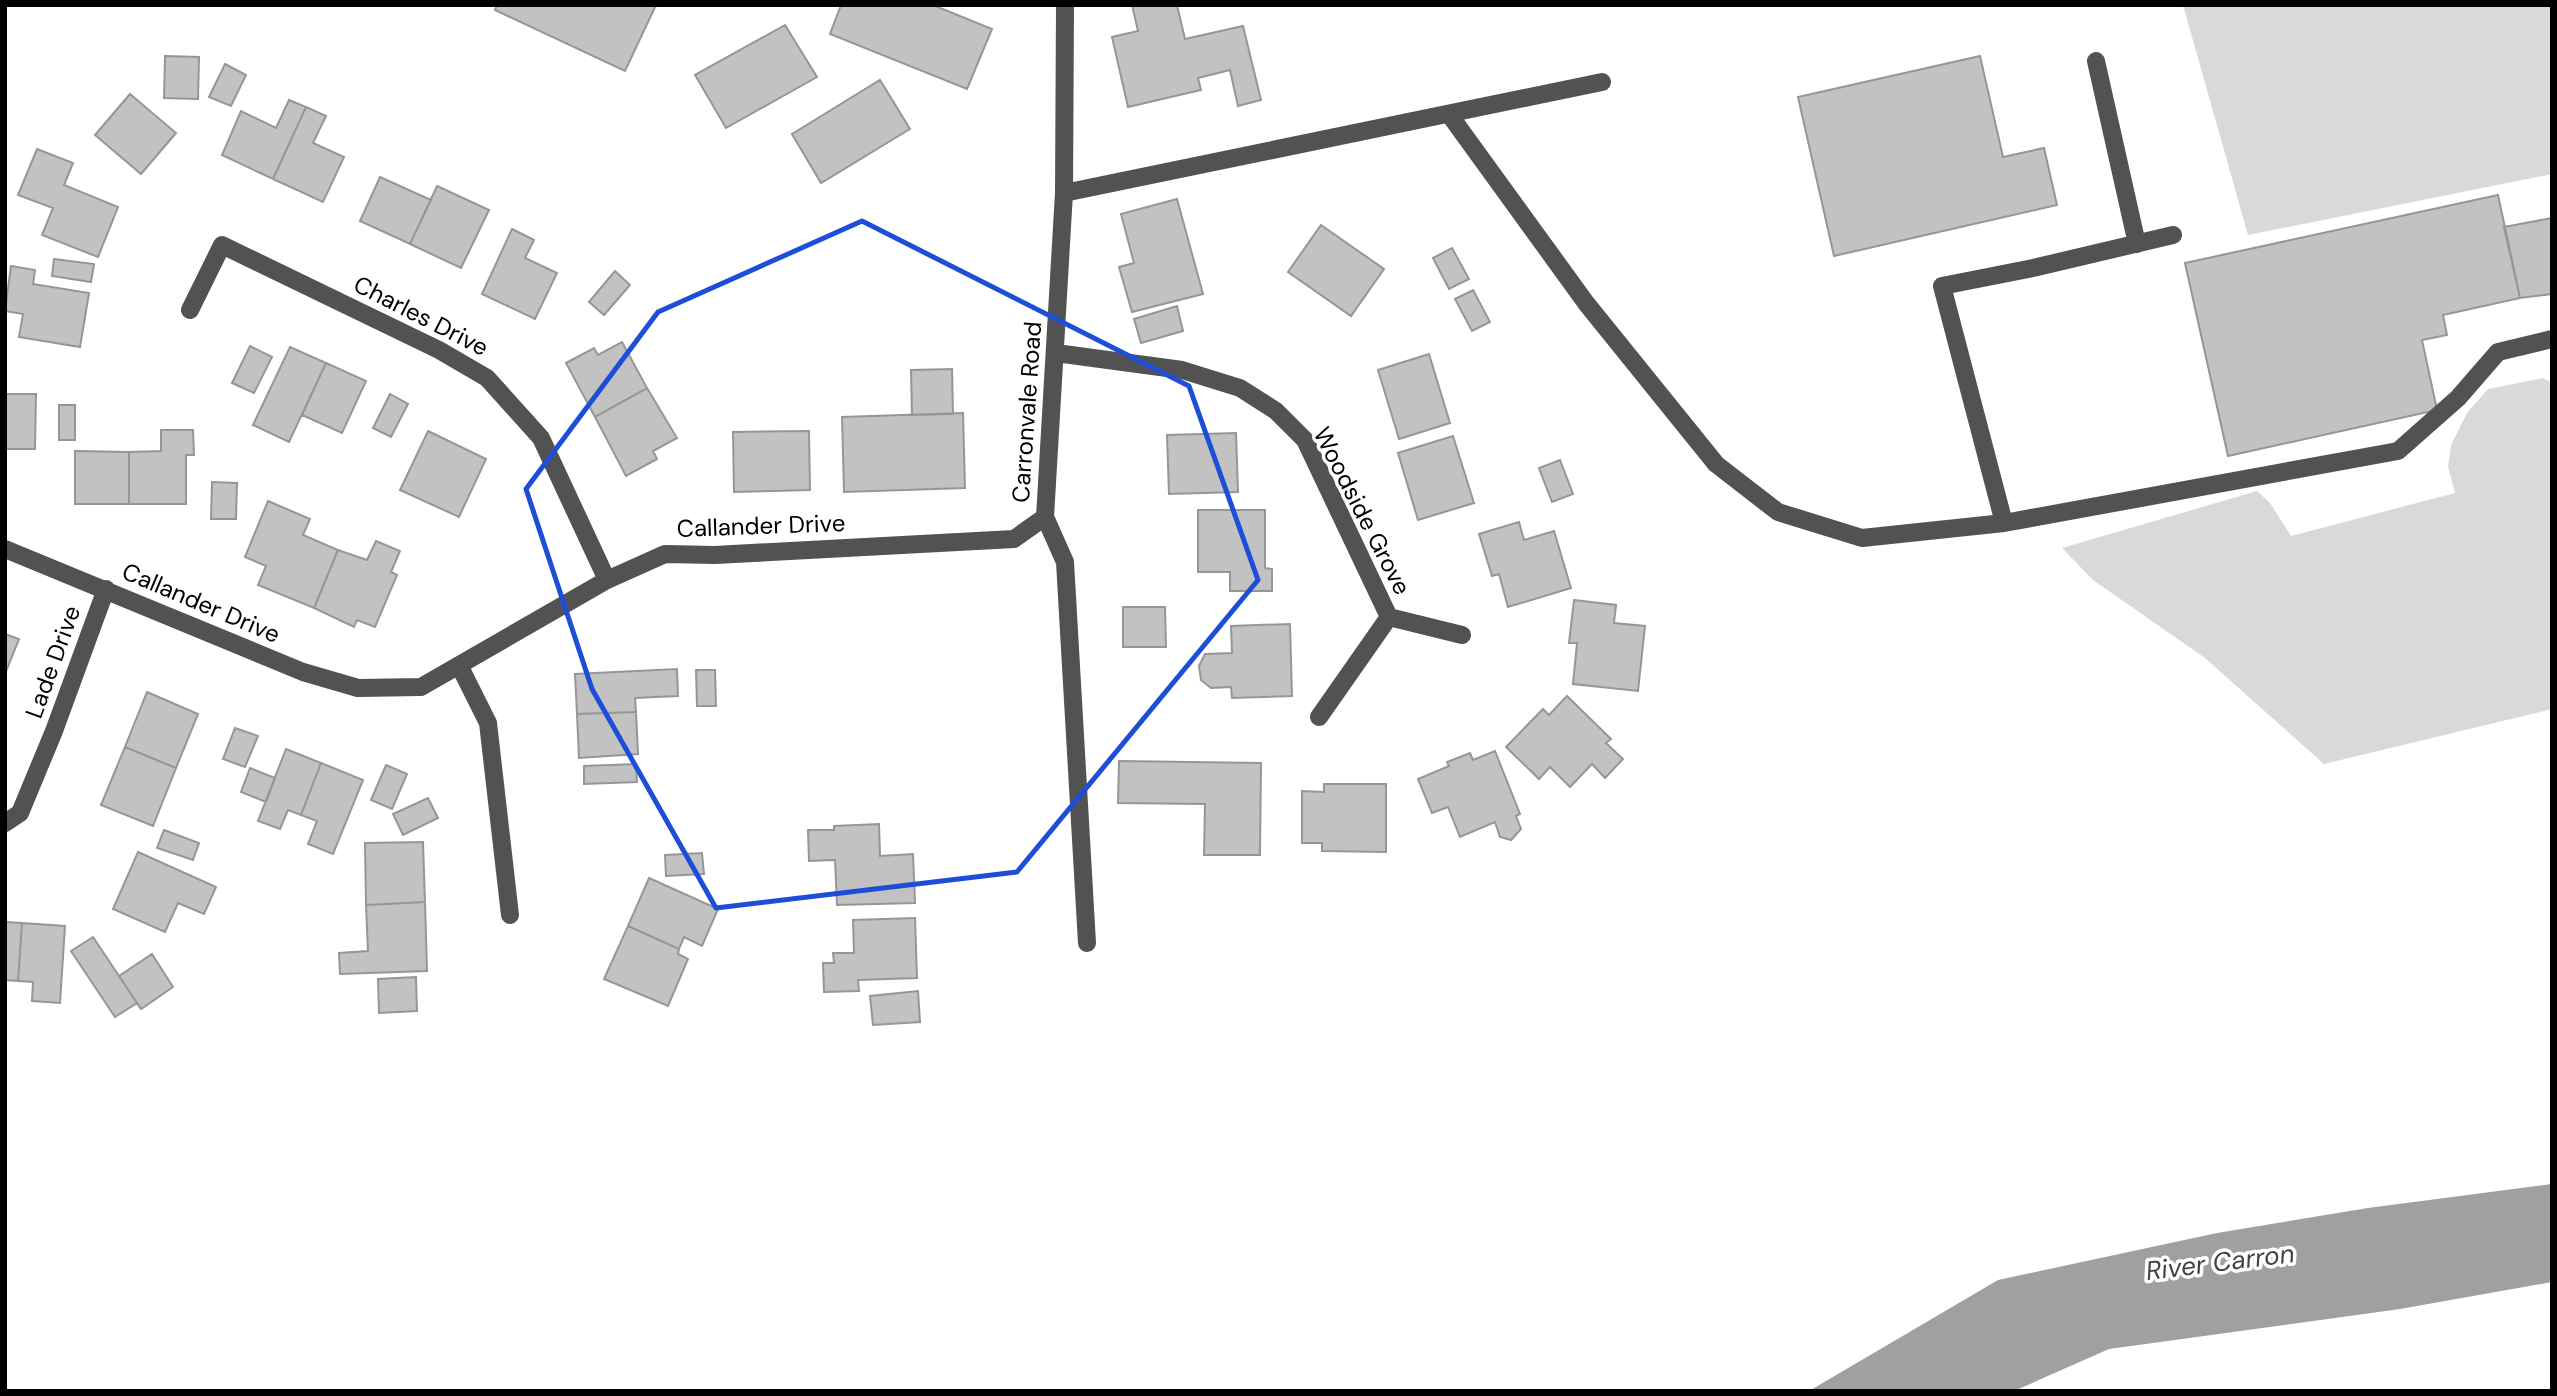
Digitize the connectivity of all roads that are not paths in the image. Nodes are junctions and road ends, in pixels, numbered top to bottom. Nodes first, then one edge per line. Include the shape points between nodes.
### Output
1 (1065, 5) edge
2 (2096, 61) dead end
3 (1602, 82) dead end
4 (1449, 114) junction
5 (1064, 193) junction
6 (2173, 235) dead end
7 (2137, 244) junction
8 (190, 310) dead end
9 (2552, 339) edge
10 (1056, 353) junction
11 (1045, 517) junction
12 (2004, 523) junction
13 (5, 549) edge
14 (607, 580) junction
15 (106, 589) junction
16 (1389, 617) junction
17 (1462, 635) dead end
18 (459, 665) junction
19 (1319, 717) dead end
20 (5, 823) edge
21 (510, 915) dead end
22 (1087, 943) dead end

1 - 5 street, Carronvale Road
2 - 7 street
3 - 4 street
4 - 5 street
4 - 12 street via 1586,303 1716,464 1778,512 1862,538
5 - 10 street, Carronvale Road
6 - 7 street
7 - 12 street via 1942,286
8 - 14 street, Charles Drive via 222,245 487,378 541,438
9 - 12 street via 2498,352 2458,398 2398,451
10 - 11 street, Carronvale Road
10 - 16 street, Woodside Grove via 1182,370 1240,388 1276,411 1305,440
11 - 14 street, Callander Drive via 1014,539 665,554
11 - 22 street, Carronvale Road via 1065,562
13 - 15 street, Callander Drive
14 - 18 street, Callander Drive
15 - 18 street, Callander Drive via 303,672 358,688 421,687
15 - 20 street, Lade Drive via 20,813
16 - 17 street, Woodside Grove
16 - 19 street, Woodside Grove
18 - 21 street via 488,723

